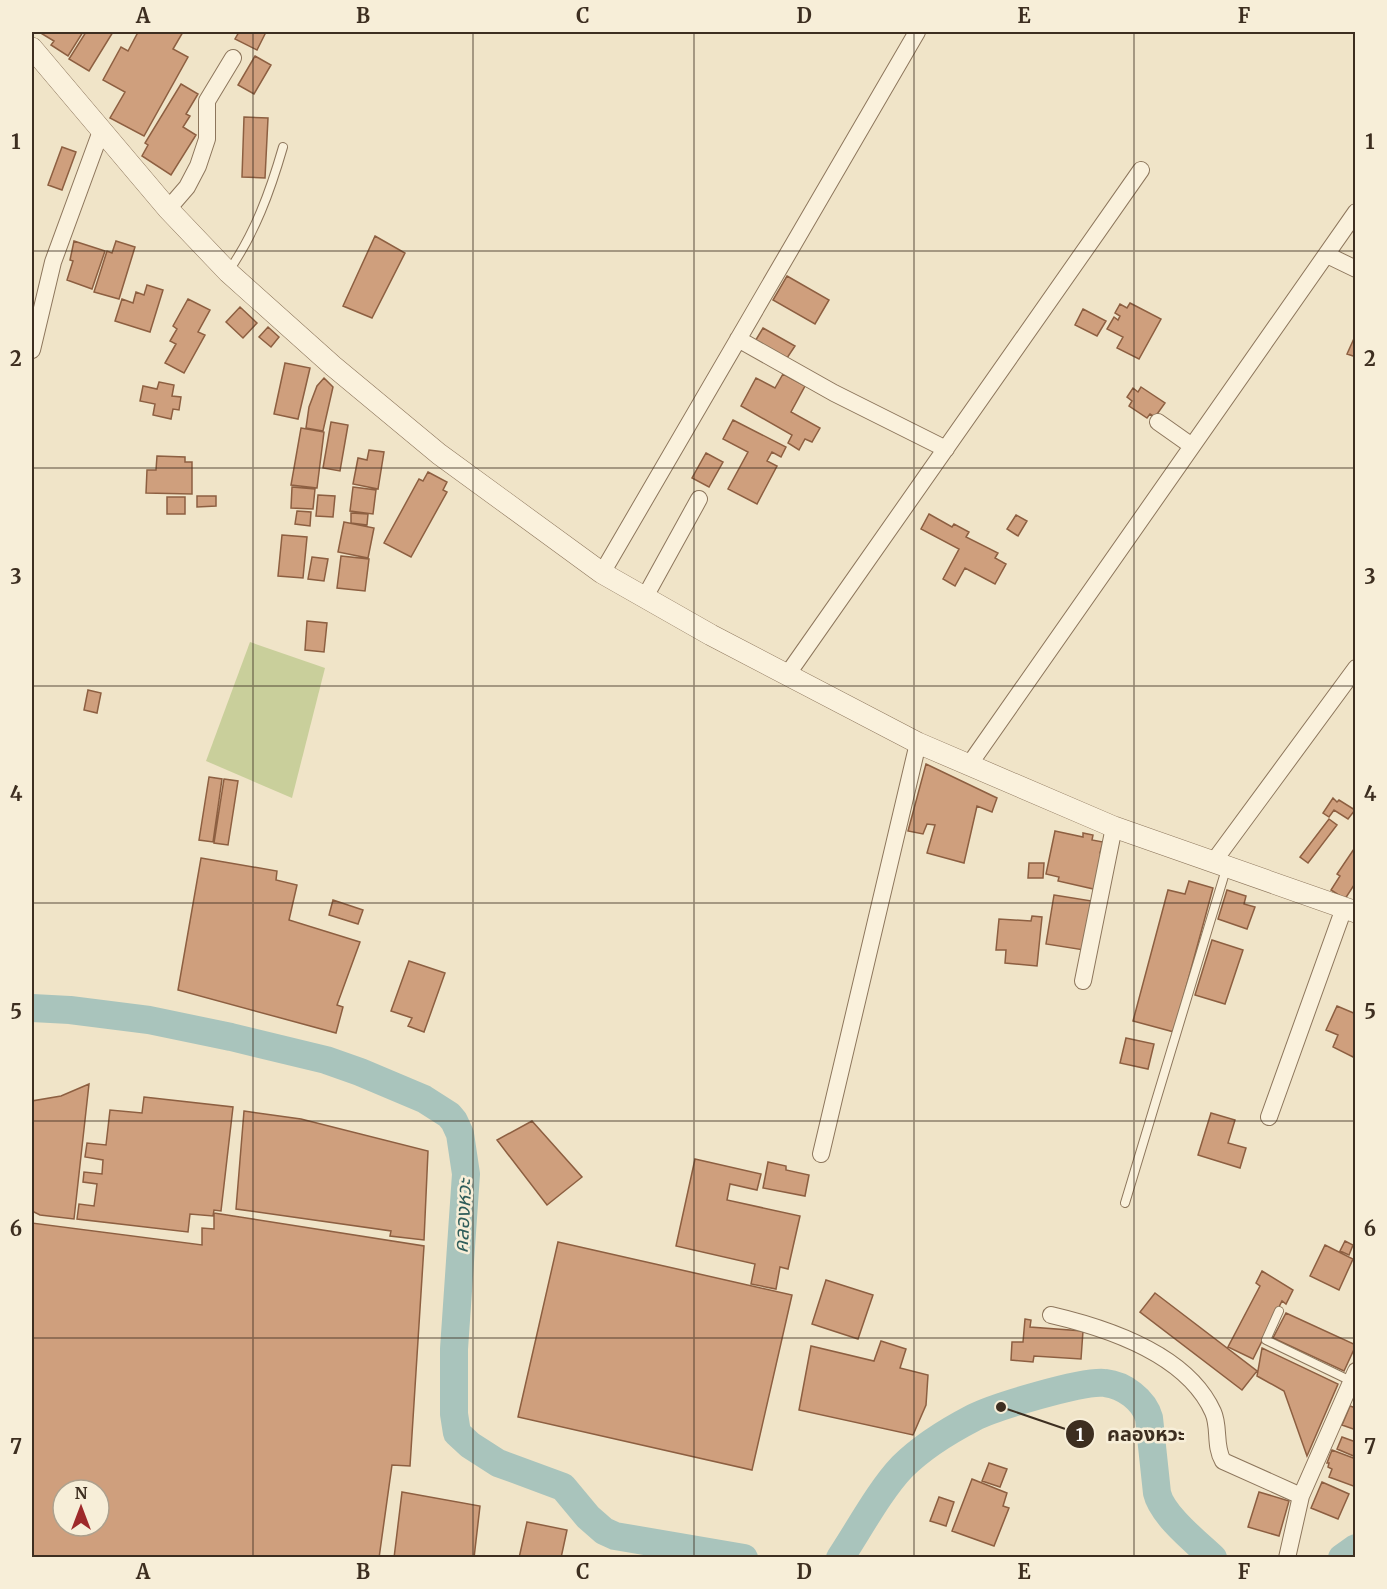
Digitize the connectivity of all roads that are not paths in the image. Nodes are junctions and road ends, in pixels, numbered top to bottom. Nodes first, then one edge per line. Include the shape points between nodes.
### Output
1 (917, 32) edge
2 (32, 48) edge
3 (233, 58) dead end
4 (101, 131) junction
5 (283, 147) dead end
6 (1141, 170) dead end
7 (168, 209) junction
8 (1356, 212) edge
9 (1327, 255) junction
10 (1356, 269) edge
11 (228, 272) junction
12 (738, 339) junction
13 (32, 350) edge
14 (1158, 422) dead end
15 (1192, 446) junction
16 (946, 449) junction
17 (699, 499) dead end
18 (602, 573) junction
19 (645, 597) junction
20 (1356, 668) edge
21 (787, 675) junction
22 (918, 743) junction
23 (969, 765) junction
24 (1114, 827) junction
25 (1220, 863) junction
26 (1352, 909) edge
27 (1083, 981) dead end
28 (1269, 1117) dead end
29 (821, 1154) dead end
30 (1125, 1203) dead end
31 (1279, 1311) dead end
32 (1051, 1315) dead end
33 (1353, 1376) edge
34 (1301, 1496) junction
35 (1288, 1550) edge

1 - 12 street
2 - 4 street
3 - 7 street via 207,101 207,139 198,166
4 - 7 street
4 - 13 street via 53,262
5 - 11 lane via 262,212
6 - 16 street
7 - 11 street
8 - 9 street
9 - 10 street
9 - 15 street
11 - 18 street via 439,454
12 - 16 street
12 - 18 street
14 - 15 street
15 - 23 street
16 - 21 street
17 - 19 street
18 - 19 street
19 - 21 street
20 - 25 street
21 - 22 street
22 - 23 street
22 - 29 street
23 - 24 street
24 - 25 street
24 - 27 street
25 - 26 street
25 - 30 lane via 1165,1074
26 - 28 street
31 - 33 lane via 1266,1340
32 - 34 street via 1103,1329 1159,1356 1188,1379 1214,1413 1223,1461
33 - 34 street
34 - 35 street

